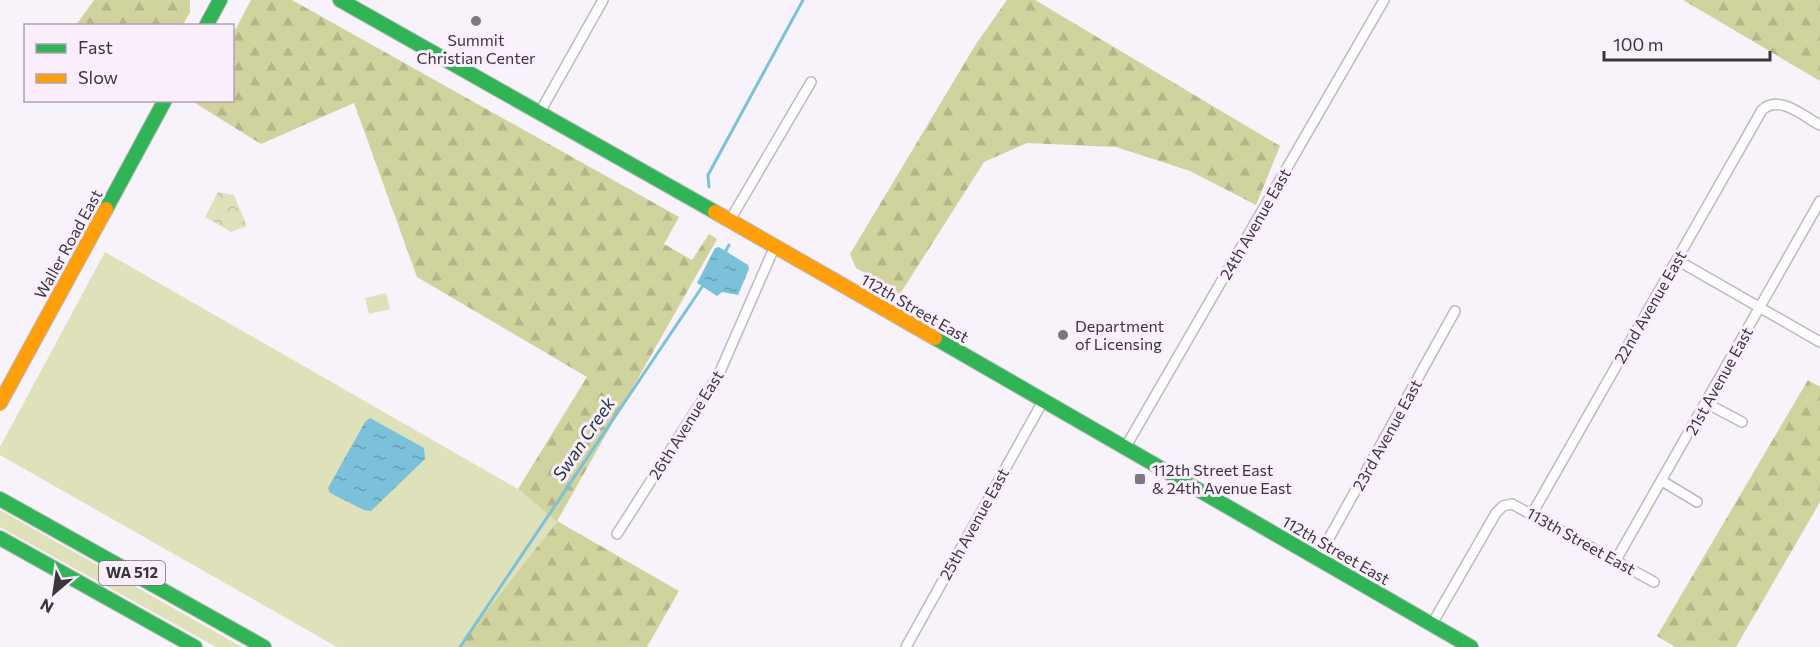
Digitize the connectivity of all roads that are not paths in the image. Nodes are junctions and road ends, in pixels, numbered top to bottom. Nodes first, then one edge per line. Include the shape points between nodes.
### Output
1 (220, 0) edge
2 (340, 0) edge
3 (603, 0) edge
4 (1384, 0) edge
5 (207, 24) edge
6 (811, 82) dead end
7 (164, 102) edge
8 (540, 112) junction
9 (1820, 125) edge
10 (1820, 201) edge
11 (730, 220) junction
12 (775, 246) junction
13 (1677, 260) junction
14 (1759, 309) junction
15 (1455, 311) dead end
16 (1820, 342) edge
17 (1043, 402) junction
18 (0, 403) edge
19 (1706, 404) junction
20 (1742, 422) dead end
21 (1125, 448) junction
22 (1662, 482) junction
23 (0, 499) edge
24 (1697, 501) dead end
25 (1532, 514) junction
26 (617, 534) dead end
27 (0, 538) edge
28 (1318, 558) junction
29 (1617, 560) junction
30 (1654, 582) dead end
31 (1432, 624) junction
32 (195, 647) edge
33 (264, 647) edge
34 (906, 647) edge
35 (1471, 647) edge

1 - 5 main road
2 - 8 main road, 112th Street East
3 - 8 street
4 - 21 street, 24th Avenue East
6 - 11 street
7 - 18 main road, Waller Road East
8 - 11 main road, 112th Street East
9 - 13 street, 22nd Avenue East via 1783,105 1773,104 1762,110
10 - 14 street, 21st Avenue East
11 - 12 main road, 112th Street East
12 - 17 main road, 112th Street East
12 - 26 street, 26th Avenue East via 719,374
13 - 14 street
13 - 25 street, 22nd Avenue East
14 - 16 street
14 - 19 street, 21st Avenue East
15 - 28 street, 23rd Avenue East
17 - 21 main road, 112th Street East
17 - 34 street, 25th Avenue East
19 - 20 street
19 - 22 street, 21st Avenue East
21 - 28 main road, 112th Street East
22 - 24 street
22 - 29 street, 21st Avenue East
23 - 33 main road, WA 512
25 - 29 street, 113th Street East
25 - 31 street, 113th Street East via 1516,504 1496,513
27 - 32 main road, WA 512
28 - 31 main road, 112th Street East
29 - 30 street, 113th Street East
31 - 35 main road, 112th Street East

